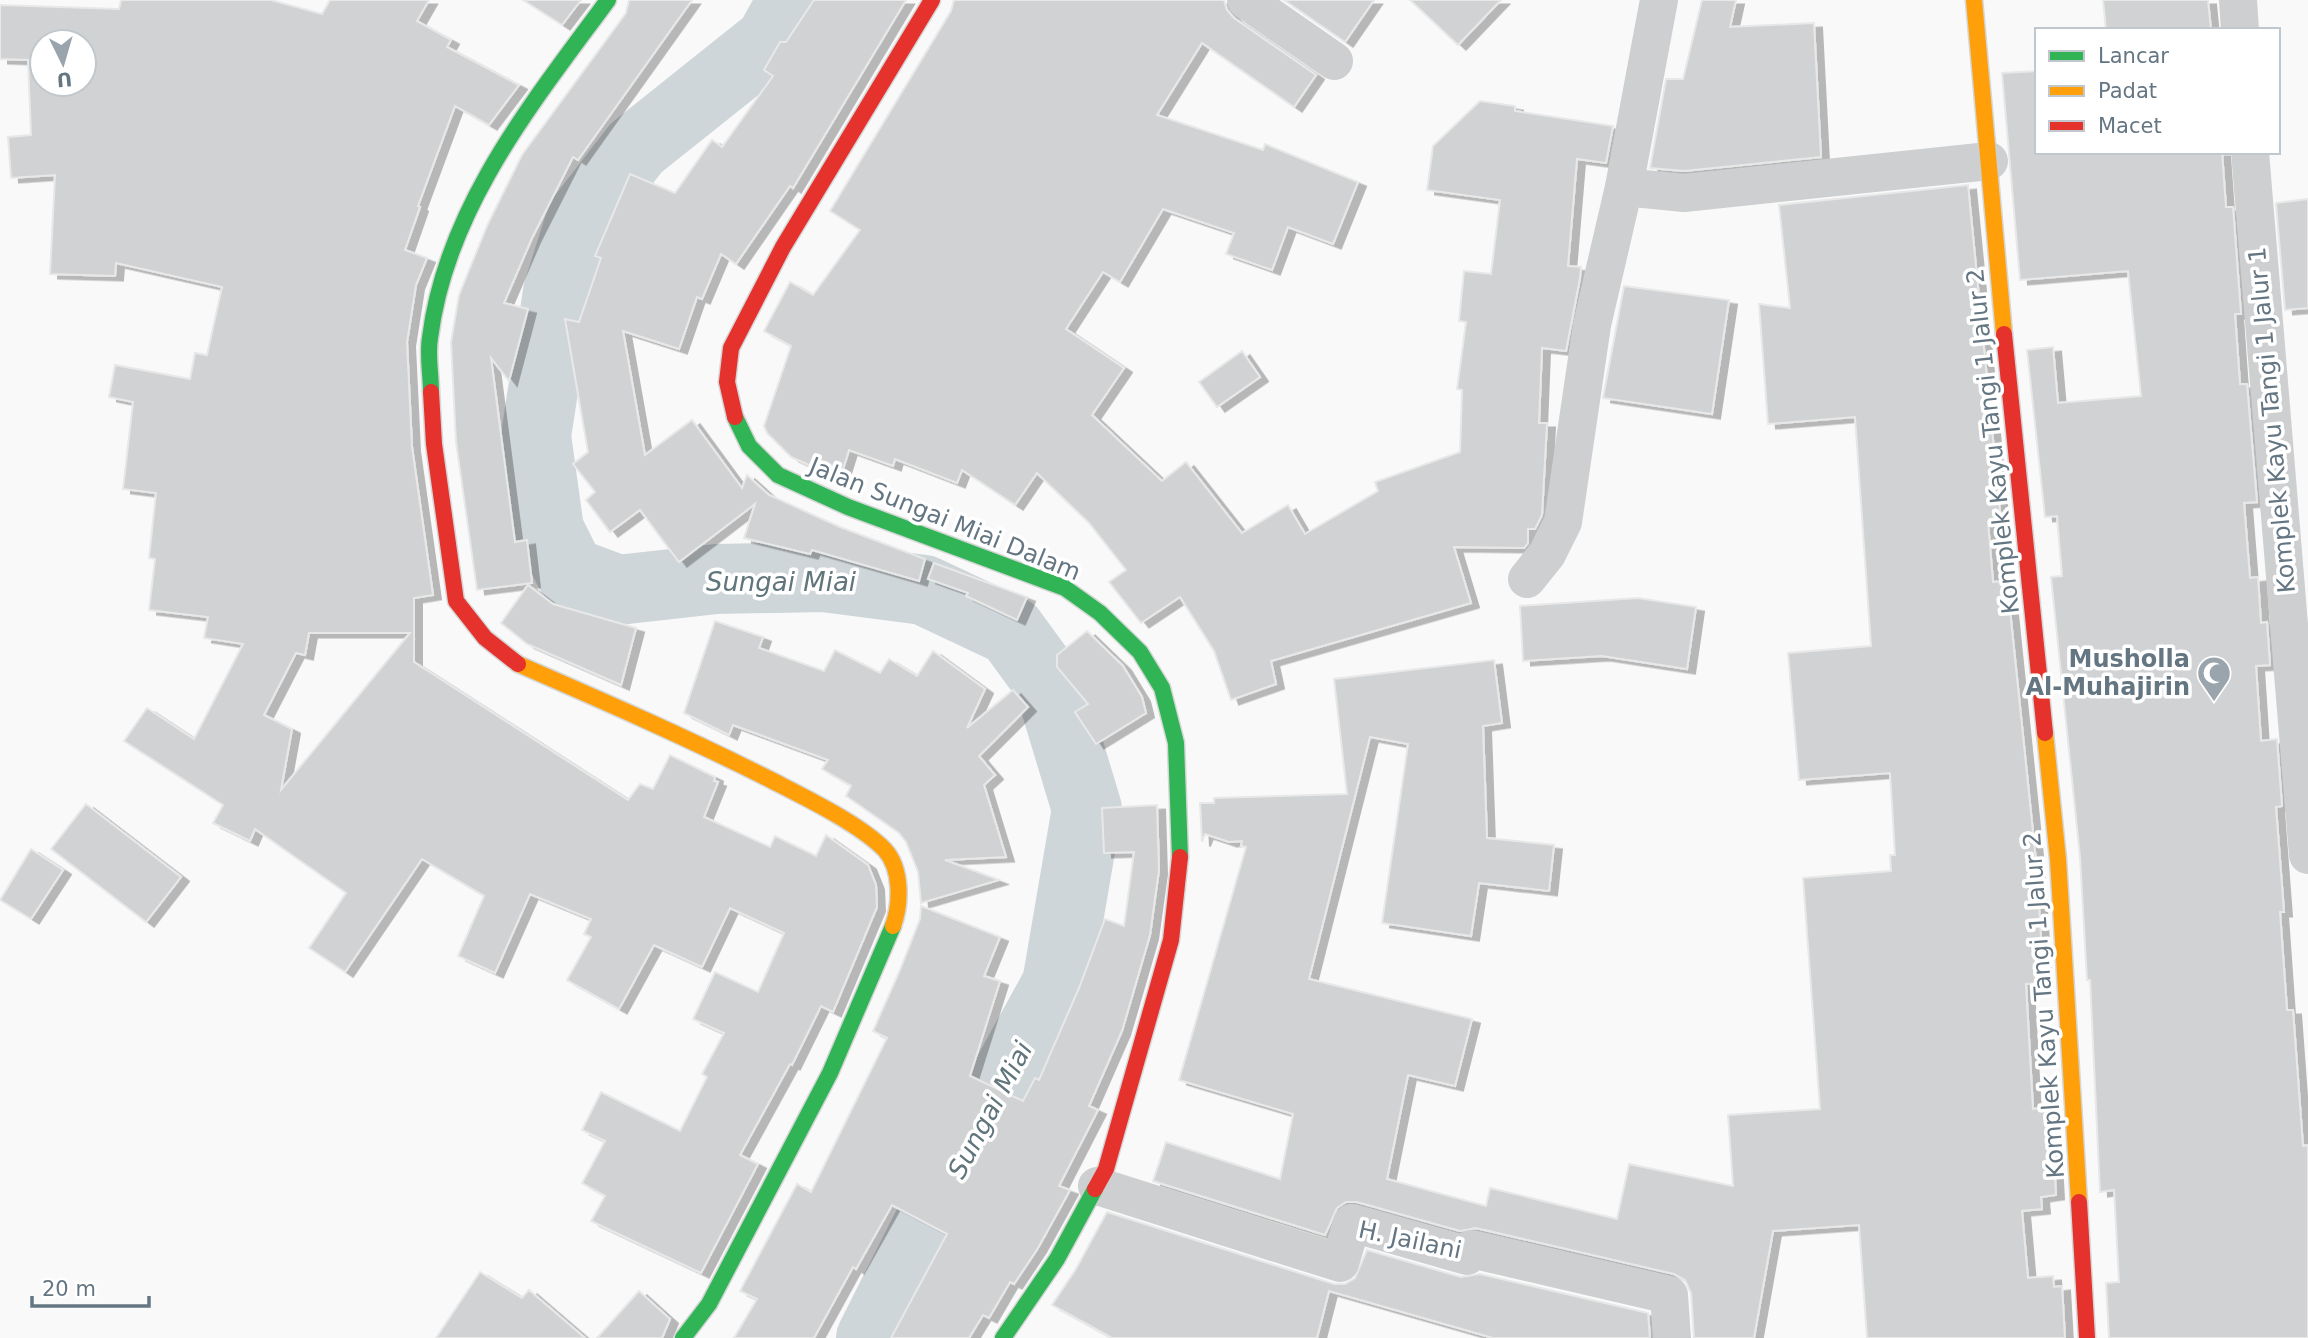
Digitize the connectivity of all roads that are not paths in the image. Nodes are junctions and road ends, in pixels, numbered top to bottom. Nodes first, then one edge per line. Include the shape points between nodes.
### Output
1 (608, 0) edge
2 (932, 0) edge
3 (1246, 0) edge
4 (1659, 0) edge
5 (1974, 0) edge
6 (2238, 0) edge
7 (2240, 28) edge
8 (1334, 61) dead end
9 (2250, 154) edge
10 (1989, 162) junction
11 (1625, 187) junction
12 (1527, 579) dead end
13 (2308, 855) edge
14 (1097, 1186) junction
15 (683, 1338) edge
16 (1003, 1338) edge
17 (1672, 1338) edge
18 (2087, 1338) edge

1 - 15 street via 503,144 438,289 429,341 434,444 456,601 485,638 516,663 697,743 824,807 886,851 898,880 899,911 830,1073 709,1304
2 - 14 street, Jalan Sungai Miai Dalam via 783,247 731,348 727,382 734,415 749,446 778,475 848,507 1065,588 1100,612 1140,652 1162,688 1176,743 1181,871 1177,908 1109,1157
3 - 8 street
4 - 11 street
5 - 10 street, Komplek Kayu Tangi 1 Jalur 2
6 - 7 street
9 - 13 street, Komplek Kayu Tangi 1 Jalur 1
10 - 11 street via 1684,193
10 - 18 street, Komplek Kayu Tangi 1 Jalur 2 via 2058,859
11 - 12 street via 1592,324 1563,522 1547,554
14 - 16 street, Jalan Sungai Miai Dalam via 1057,1259
14 - 17 street, H. Jailani via 1340,1263 1353,1223 1467,1256 1471,1249 1670,1295

